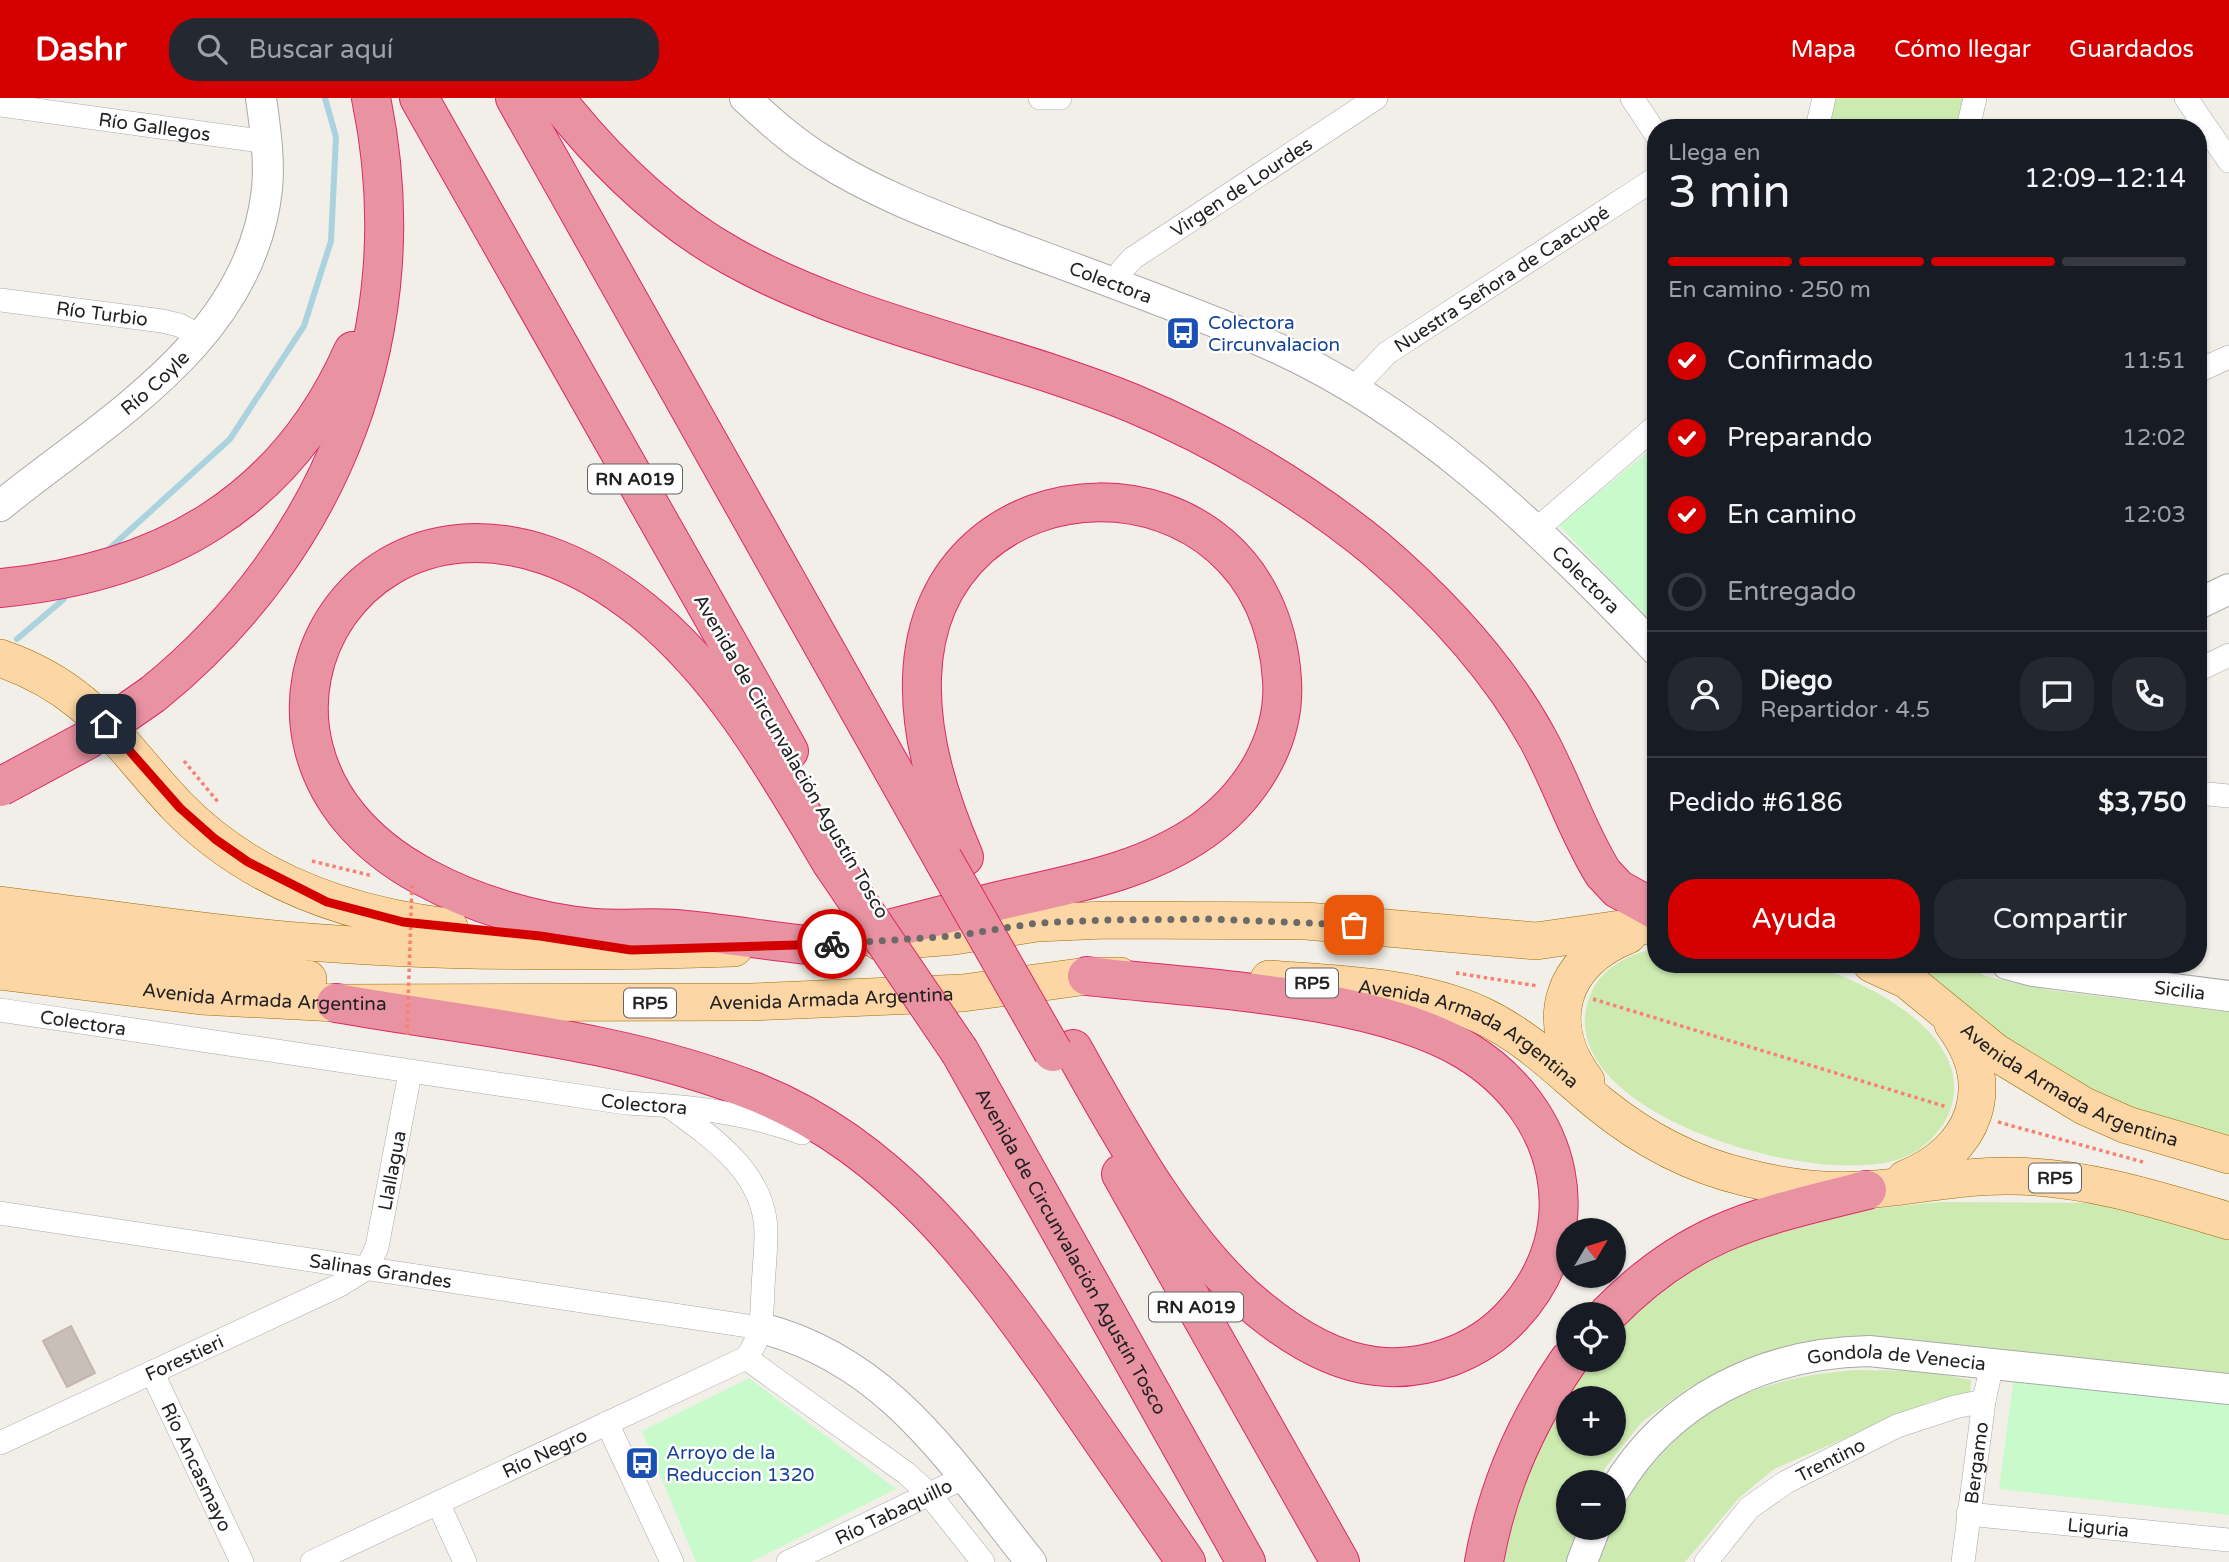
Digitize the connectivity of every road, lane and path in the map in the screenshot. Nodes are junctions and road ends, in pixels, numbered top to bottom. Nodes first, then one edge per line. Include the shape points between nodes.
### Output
1 (261, 98) edge
2 (371, 98) edge
3 (419, 98) edge
4 (515, 98) edge
5 (555, 98) edge
6 (745, 98) edge
7 (1040, 98) edge
8 (1060, 98) edge
9 (1376, 98) edge
10 (1632, 98) edge
11 (1824, 98) edge
12 (1975, 98) edge
13 (2186, 98) edge
14 (0, 105) edge
15 (1819, 119) edge
16 (1970, 119) edge
17 (2196, 119) edge
18 (1647, 120) edge
19 (2207, 139) edge
20 (267, 142) junction
21 (2229, 161) edge
22 (1647, 184) edge
23 (385, 249) junction
24 (1116, 284) junction
25 (0, 300) edge
26 (202, 337) junction
27 (2229, 357) edge
28 (2207, 367) edge
29 (1353, 388) junction
30 (1647, 434) edge
31 (3, 501) edge
32 (1537, 529) junction
33 (0, 588) edge
34 (2229, 589) edge
35 (2207, 600) edge
36 (1647, 641) edge
37 (2229, 655) edge
38 (0, 659) edge
39 (2207, 666) edge
40 (184, 761) dead end
41 (0, 786) edge
42 (2207, 794) edge
43 (2229, 796) edge
44 (219, 803) dead end
45 (300, 858) dead end
46 (953, 858) junction
47 (841, 861) junction
48 (375, 876) dead end
49 (400, 882) dead end
50 (0, 905) edge
51 (1647, 905) edge
52 (1647, 925) edge
53 (1647, 928) edge
54 (0, 939) edge
55 (819, 945) junction
56 (631, 950) junction
57 (0, 971) edge
58 (2067, 973) edge
59 (1087, 976) junction
60 (1906, 979) edge
61 (963, 993) junction
62 (2229, 996) edge
63 (336, 1003) junction
64 (0, 1010) edge
65 (407, 1035) dead end
66 (1063, 1050) junction
67 (410, 1073) junction
68 (668, 1105) junction
69 (1622, 1121) junction
70 (2229, 1155) edge
71 (891, 1174) junction
72 (1872, 1189) junction
73 (0, 1213) edge
74 (2229, 1221) edge
75 (367, 1268) junction
76 (1622, 1302) edge
77 (761, 1328) junction
78 (746, 1358) junction
79 (1992, 1364) junction
80 (152, 1372) junction
81 (1561, 1372) edge
82 (2229, 1390) edge
83 (1984, 1401) junction
84 (607, 1423) junction
85 (0, 1443) edge
86 (1626, 1474) edge
87 (963, 1478) junction
88 (929, 1494) junction
89 (438, 1503) junction
90 (1968, 1514) junction
91 (1590, 1540) edge
92 (2229, 1540) edge
93 (242, 1562) edge
94 (312, 1562) edge
95 (465, 1562) edge
96 (672, 1562) edge
97 (788, 1562) edge
98 (983, 1562) edge
99 (1031, 1562) edge
100 (1186, 1562) edge
101 (1246, 1562) edge
102 (1340, 1562) edge
103 (1484, 1562) edge
104 (1582, 1562) edge
105 (1706, 1562) edge
106 (1963, 1562) edge

1 - 20 street, Río Coyle
2 - 23 highway via 385,176
3 - 47 highway, Avenida de Circunvalación Agustín Tosco / RN A019
4 - 46 highway, RN A019
5 - 51 highway via 642,193 730,256 865,315 1133,404 1259,468 1362,539 1414,583 1485,659 1537,738 1603,873 1618,889
6 - 24 street, Colectora via 781,131 868,187
7 - 8 street
9 - 24 street, Virgen de Lourdes via 1133,258
10 - 18 street
11 - 15 street
12 - 16 street
13 - 17 street
14 - 20 street, Río Gallegos
19 - 21 street
20 - 26 street, Río Coyle via 261,221 234,287
22 - 29 street, Nuestra Señora de Caacupé via 1387,353
23 - 33 highway via 360,336 332,394 300,442 257,486 186,538 140,558 70,579
23 - 41 highway, bridge via 379,314 353,415 317,499 272,572 199,654 153,694 87,740
24 - 29 street, Colectora via 1263,342
25 - 26 street, Río Turbio via 162,320
26 - 31 street, Río Coyle via 166,376
27 - 28 street
29 - 32 street, Colectora via 1444,451
30 - 32 street
32 - 36 street, Colectora
34 - 35 street
37 - 39 street
38 - 56 main road via 45,678 82,703 215,839 306,893 403,922
40 - 44 path
42 - 43 street
45 - 48 path
46 - 55 highway via 924,724 926,642 938,606 973,555 1013,524 1036,513 1089,501 1143,505 1171,515 1203,532 1235,559 1268,610 1283,691 1271,748 1244,792 1203,830 1124,870
46 - 66 highway, RN A019, bridge via 997,954
47 - 55 highway via 752,734 696,664 643,611 614,589 562,562 488,543 457,543 405,556 380,571 343,605 319,649 309,694 309,720 323,772 353,820 374,842 421,876 482,902 592,928 674,929
47 - 101 highway, Avenida de Circunvalación Agustín Tosco / RN A019, bridge via 960,1052
49 - 65 path, bridge via 412,885
50 - 56 main road, Avenida Armada Argentina via 313,942
52 - 55 main road, Avenida Armada Argentina via 1536,941 1306,921 1106,920
53 - 69 main road, Avenida Armada Argentina via 1591,955 1567,991 1562,1008 1561,1031 1569,1056
54 - 61 main road via 346,983 653,988 852,983
55 - 56 main road, Avenida Armada Argentina
57 - 63 main road, Avenida Armada Argentina / RP5 via 201,996
58 - 62 street, Sicilia
59 - 61 main road, Avenida Armada Argentina / RP5
59 - 66 highway via 1301,1000 1391,1021 1464,1050 1516,1091 1548,1143 1560,1199 1558,1225 1542,1277 1503,1326 1480,1344 1451,1357 1415,1366 1375,1366 1340,1358 1300,1339 1226,1279
59 - 69 main road, Avenida Armada Argentina / RP5 via 1301,981 1454,1005 1525,1041
60 - 70 main road, Avenida Armada Argentina via 1995,1052 2084,1106 2127,1125
60 - 72 main road, Avenida Armada Argentina via 1946,1015 1970,1052 1976,1074 1974,1115 1951,1152 1930,1167
61 - 63 main road, Avenida Armada Argentina / RP5 via 751,1002
63 - 71 highway via 526,1032 681,1067 802,1114
64 - 67 street, Colectora
66 - 102 highway, RN A019
67 - 68 street, Colectora
67 - 75 street, Llallagua via 377,1247
68 - 71 street via 775,1123 823,1140
68 - 77 street, Colectora via 738,1162 762,1205 766,1231
69 - 72 main road, Avenida Armada Argentina via 1668,1150 1720,1171 1774,1184
71 - 100 highway via 942,1224 985,1276
72 - 74 main road, Avenida Armada Argentina / RP5 via 1969,1178 2050,1177 2124,1191
72 - 76 highway via 1760,1216 1710,1236 1665,1264
73 - 75 street, Salinas Grandes
75 - 77 street, Salinas Grandes
75 - 80 street, Forestieri via 340,1285
77 - 78 street
77 - 87 street via 810,1344 866,1376 909,1414
78 - 84 street, Río Negro
78 - 88 street
79 - 82 street, Gondola de Venecia
79 - 83 street, Bergamo
79 - 86 street, Gondola de Venecia via 1880,1352 1791,1359 1734,1380 1685,1409 1641,1452
80 - 85 street, Forestieri
80 - 93 street, Río Ancasmayo
81 - 103 highway via 1535,1413 1505,1476
83 - 90 street, Bergamo
83 - 105 street, Trentino via 1897,1426 1786,1482 1749,1508
84 - 89 street, Río Negro
84 - 96 street
87 - 88 street, Río Tabaquillo
87 - 99 street
88 - 97 street, Río Tabaquillo
88 - 98 street
89 - 94 street, Río Negro
89 - 95 street
90 - 92 street, Liguria
90 - 106 street, Bergamo
91 - 104 street

